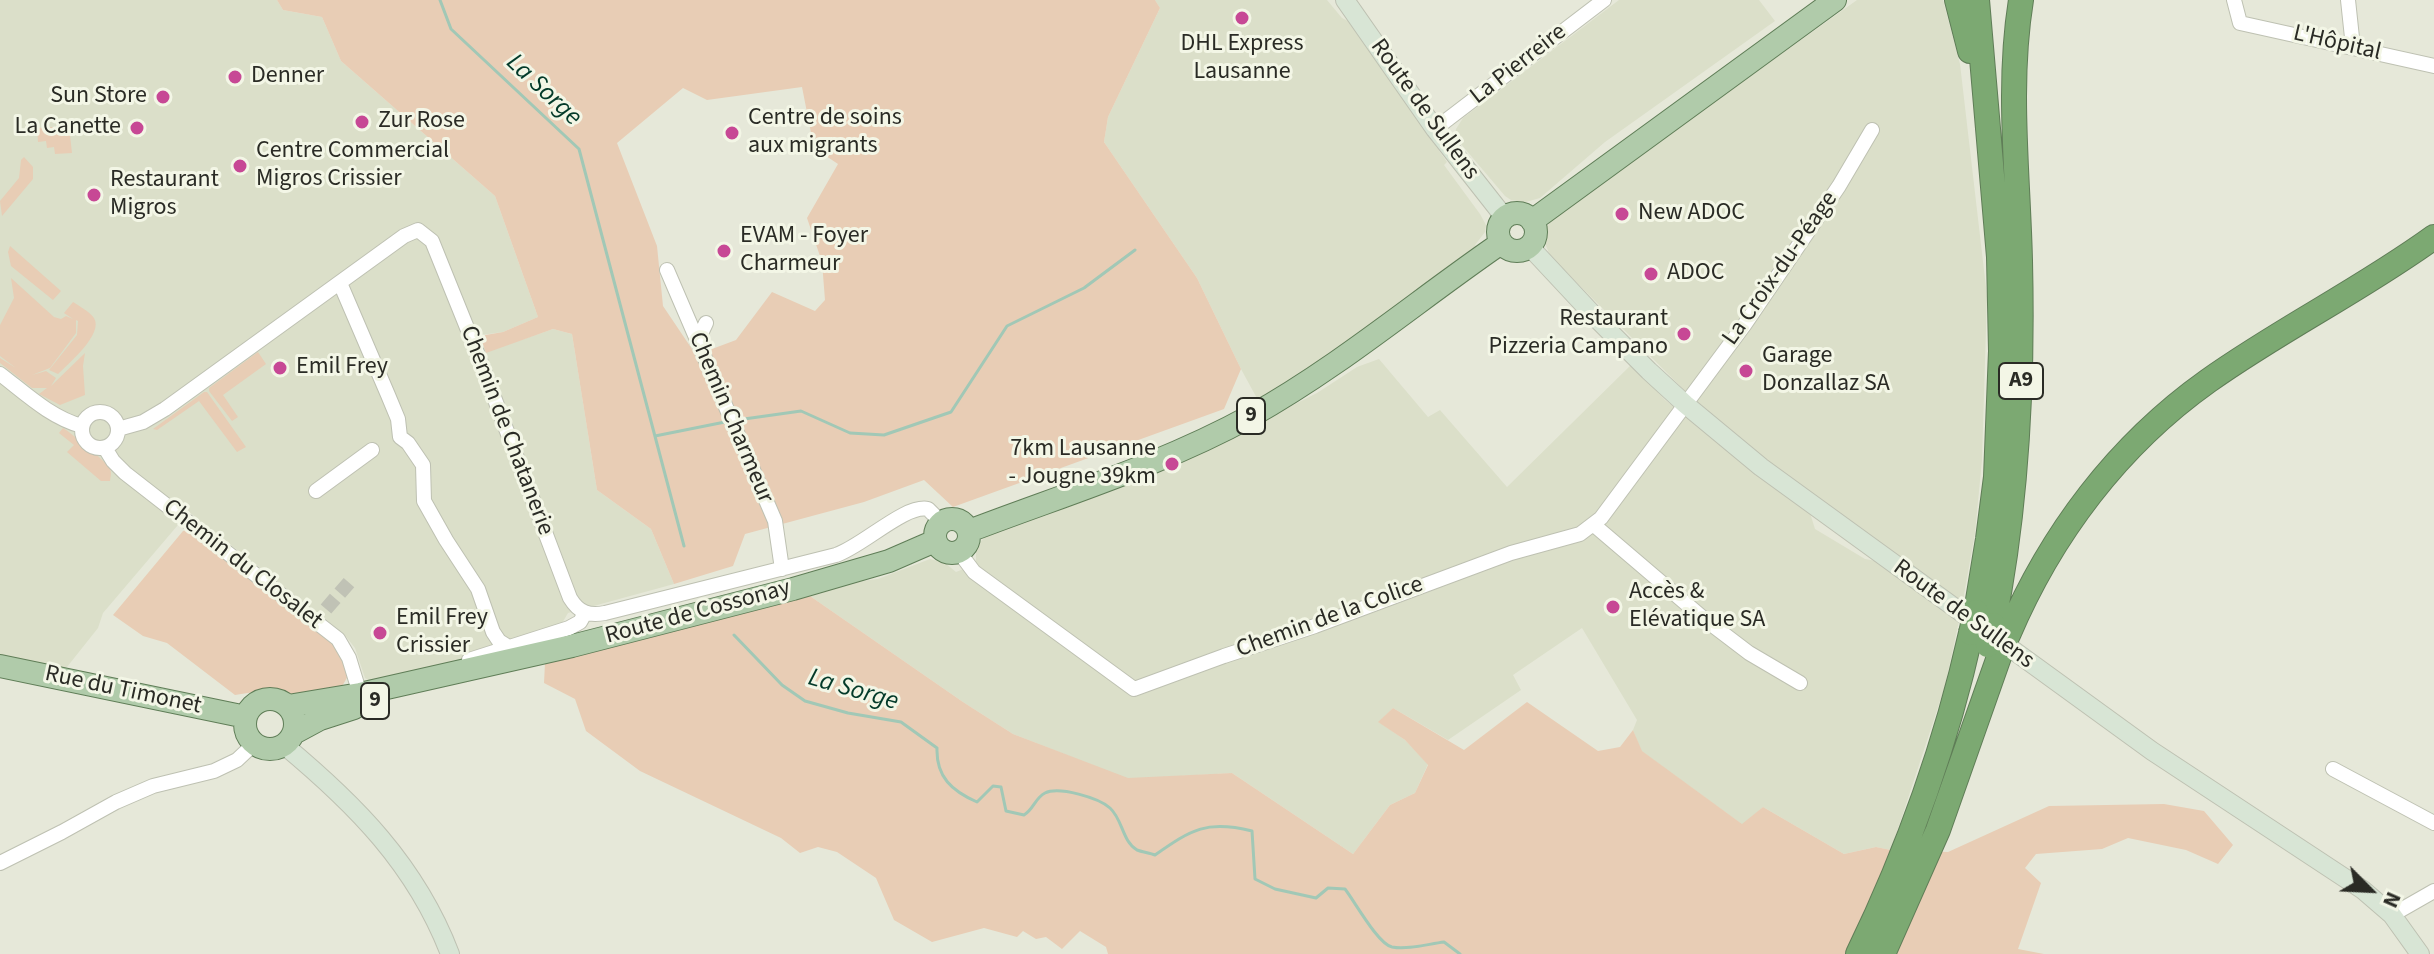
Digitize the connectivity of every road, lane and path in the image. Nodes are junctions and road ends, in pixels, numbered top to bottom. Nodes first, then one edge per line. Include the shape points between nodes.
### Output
1 (1345, 0) edge
2 (1604, 0) edge
3 (1835, 0) edge
4 (1957, 0) edge
5 (1977, 0) edge
6 (2021, 0) edge
7 (2234, 0) edge
8 (2348, 0) edge
9 (2353, 47) junction
10 (2434, 66) edge
11 (1435, 129) junction
12 (1872, 130) dead end
13 (1991, 168) junction
14 (1505, 218) junction
15 (1532, 221) junction
16 (2434, 237) edge
17 (1501, 243) junction
18 (1529, 246) junction
19 (667, 270) dead end
20 (340, 283) junction
21 (706, 323) dead end
22 (697, 342) junction
23 (0, 374) edge
24 (1685, 404) junction
25 (82, 426) junction
26 (118, 429) junction
27 (105, 448) junction
28 (372, 450) dead end
29 (316, 491) dead end
30 (1594, 525) junction
31 (938, 532) junction
32 (964, 541) junction
33 (782, 569) junction
34 (326, 609) tunnel mouth
35 (585, 613) junction
36 (315, 621) junction
37 (1989, 634) junction
38 (507, 646) junction
39 (0, 666) edge
40 (461, 667) junction
41 (1800, 683) dead end
42 (360, 694) junction
43 (288, 706) junction
44 (246, 717) junction
45 (289, 739) junction
46 (255, 743) junction
47 (2333, 769) dead end
48 (2434, 823) edge
49 (0, 863) edge
50 (2434, 891) edge
51 (2392, 915) junction
52 (450, 954) edge
53 (1858, 954) edge
54 (1883, 954) edge
55 (2420, 954) edge

1 - 11 main road, Route de Sullens
2 - 11 street, La Pierreire
3 - 15 main road
4 - 13 highway
5 - 13 highway, A9
6 - 37 highway, A9 via 2015,83 2019,415 2012,511
7 - 9 street, L'Hôpital via 2240,23
8 - 9 street
9 - 10 street, L'Hôpital
11 - 14 main road, Route de Sullens
12 - 24 street, La Croix-du-Péage via 1760,302
13 - 37 highway, A9 via 2000,272 2001,382
14 - 15 main road via 1519,213
14 - 17 main road via 1498,229
15 - 18 main road via 1535,237
16 - 37 highway via 2232,364 2161,418 2071,519 2032,582
17 - 18 main road via 1517,251
17 - 32 main road, 9 via 1249,417
18 - 24 main road, Route de Sullens
19 - 22 street, Chemin Charmeur
20 - 26 street, Chemin de Chatanerie via 165,409
20 - 35 street, Chemin de Chatanerie via 404,236 418,230 432,241 570,598
20 - 38 street via 398,419 400,437 423,465 424,501 478,589 493,632
21 - 22 street
22 - 33 street, Chemin Charmeur via 775,521
23 - 25 street via 52,413
24 - 30 street
24 - 51 main road, Route de Sullens via 1797,494 2035,668 2363,890
25 - 26 street via 100,412 110,415
25 - 27 street via 87,443
26 - 27 street
27 - 36 street, Chemin du Closalet via 125,473
28 - 29 street
30 - 32 street, Chemin de la Colice via 1134,689 974,572
30 - 41 street via 1703,618
31 - 32 main road via 942,551 953,553
31 - 32 main road via 946,519 957,519 966,526
31 - 33 street via 928,509 912,509 854,548
31 - 40 main road, Route de Cossonay / 9 via 901,557 785,591 572,646
33 - 35 street via 605,613
34 - 36 street
35 - 38 street via 569,628
36 - 42 street, Chemin du Closalet via 338,639
37 - 53 highway, A9 via 1901,861
37 - 54 highway via 1964,754 1926,859
38 - 40 street
39 - 44 main road, Rue du Timonet
40 - 42 main road, Route de Cossonay / 9
40 - 45 main road, Route de Cossonay / 9 via 320,719
42 - 43 main road, Route de Cossonay / 9
43 - 44 main road, 9 via 264,700
43 - 45 main road via 295,719
44 - 46 main road
45 - 46 main road, 9 via 269,749
45 - 52 main road via 400,861
46 - 49 street via 214,771 153,786
47 - 48 street
50 - 51 street
51 - 55 main road, Route de Sullens

